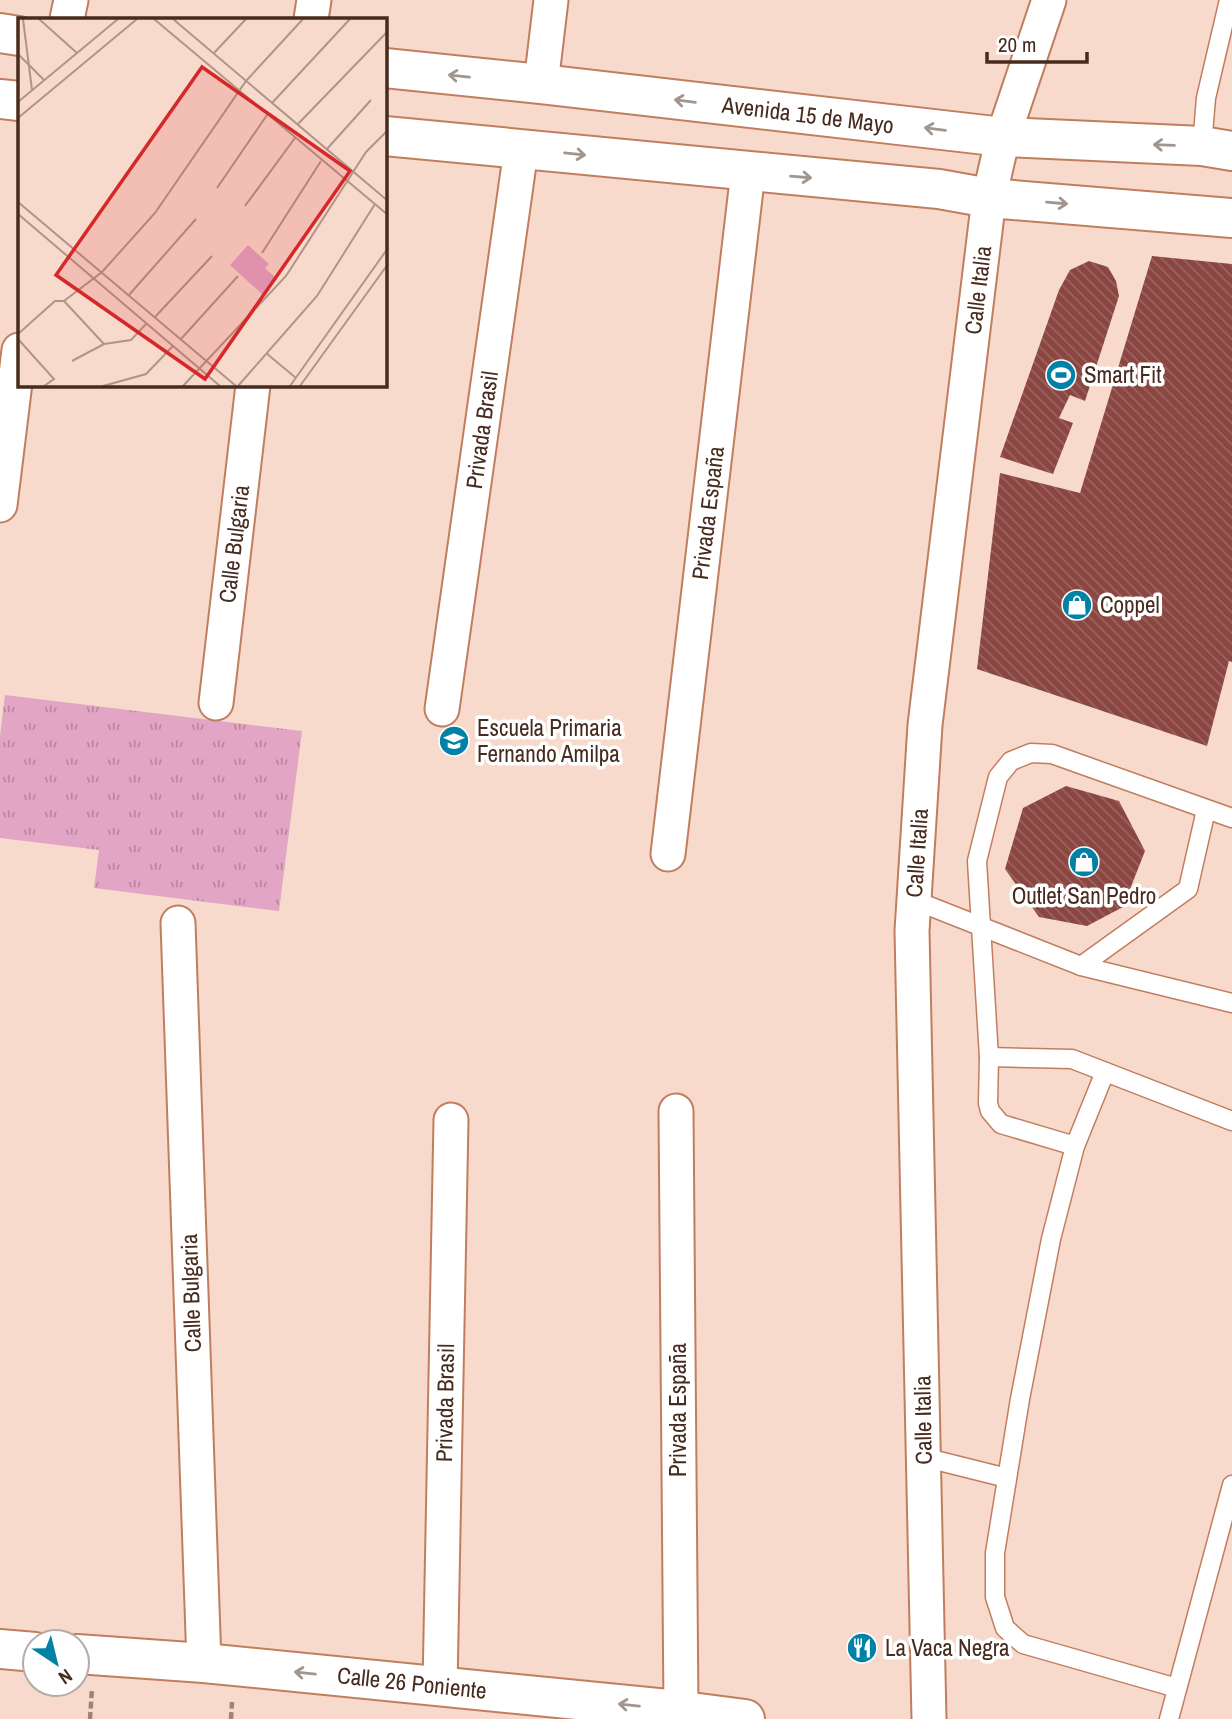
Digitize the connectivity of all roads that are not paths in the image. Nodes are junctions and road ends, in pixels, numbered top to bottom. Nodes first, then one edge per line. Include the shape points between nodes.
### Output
1 (71, 0) edge
2 (314, 0) edge
3 (551, 0) edge
4 (1049, 0) edge
5 (1229, 0) edge
6 (68, 18) edge
7 (311, 18) edge
8 (0, 33) edge
9 (18, 36) edge
10 (387, 68) edge
11 (541, 84) junction
12 (0, 99) edge
13 (18, 101) edge
14 (387, 136) edge
15 (1003, 137) junction
16 (1217, 149) edge
17 (521, 150) junction
18 (748, 172) junction
19 (989, 198) junction
20 (1232, 218) edge
21 (18, 358) edge
22 (253, 387) edge
23 (0, 505) edge
24 (216, 703) dead end
25 (442, 709) dead end
26 (1206, 810) junction
27 (1232, 818) edge
28 (668, 854) dead end
29 (914, 900) junction
30 (178, 923) dead end
31 (982, 926) junction
32 (1081, 966) junction
33 (1232, 1003) edge
34 (989, 1057) junction
35 (1105, 1072) junction
36 (677, 1111) dead end
37 (451, 1120) dead end
38 (1232, 1121) edge
39 (1075, 1146) junction
40 (923, 1457) junction
41 (1007, 1478) junction
42 (1232, 1485) edge
43 (0, 1649) edge
44 (21, 1650) edge
45 (91, 1655) edge
46 (204, 1663) junction
47 (440, 1686) junction
48 (1177, 1688) junction
49 (681, 1710) junction
50 (745, 1719) edge
51 (929, 1719) edge
52 (1169, 1719) edge

1 - 6 street
2 - 7 street
3 - 11 street
4 - 15 street, Calle Italia
5 - 16 lane via 1206,98
8 - 9 main road
11 -> 10 main road, Avenida 15 de Mayo
15 -> 11 main road, Avenida 15 de Mayo
12 - 13 main road
14 - 17 main road
16 -> 15 main road, Avenida 15 de Mayo
15 - 19 street, Calle Italia
17 -> 18 main road
17 - 25 street, Privada Brasil
18 -> 19 main road via 939,189
18 - 28 street, Privada España
19 -> 20 main road
19 - 29 street, Calle Italia via 925,725
21 - 23 street
22 - 24 street, Calle Bulgaria
26 - 27 lane
26 - 31 lane via 1052,754 1031,754 1011,761 998,777 977,860
26 - 32 lane via 1188,888
29 - 31 lane
29 - 40 street, Calle Italia
30 - 46 street, Calle Bulgaria
31 - 32 lane
31 - 34 lane
32 - 33 lane
34 - 35 lane via 1072,1059
34 - 39 lane via 988,1103 995,1119
35 - 38 lane
35 - 39 lane
36 - 49 street, Privada España
37 - 47 street, Privada Brasil
39 - 41 lane via 1034,1320
40 - 41 lane
40 - 51 street, Calle Italia
41 - 48 lane via 995,1564 995,1597 1005,1628 1023,1644
42 - 48 lane
43 - 44 main road
45 - 46 main road, Calle 26 Poniente
47 -> 46 main road, Calle 26 Poniente
49 -> 47 main road, Calle 26 Poniente
48 - 52 lane
49 - 50 main road, Calle 26 Poniente

